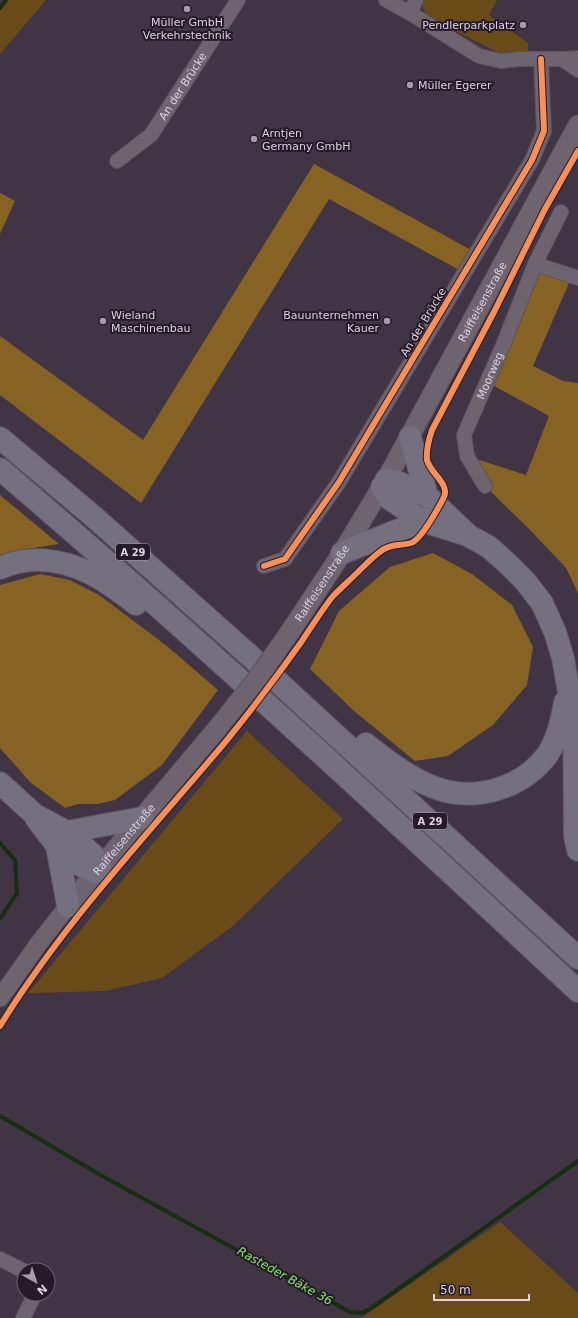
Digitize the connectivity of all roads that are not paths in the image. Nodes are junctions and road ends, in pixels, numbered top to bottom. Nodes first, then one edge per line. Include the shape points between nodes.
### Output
1 (238, 0) edge
2 (386, 0) edge
3 (416, 0) edge
4 (410, 13) junction
5 (578, 58) edge
6 (541, 59) junction
7 (562, 59) junction
8 (578, 70) edge
9 (578, 125) edge
10 (117, 161) dead end
11 (560, 212) dead end
12 (535, 264) junction
13 (578, 278) edge
14 (410, 437) junction
15 (0, 438) edge
16 (0, 469) edge
17 (384, 484) junction
18 (485, 486) dead end
19 (427, 496) junction
20 (423, 521) junction
21 (469, 536) junction
22 (342, 553) junction
23 (264, 566) dead end
24 (0, 568) edge
25 (250, 656) junction
26 (233, 673) junction
27 (568, 687) junction
28 (0, 782) edge
29 (142, 818) junction
30 (62, 839) junction
31 (578, 850) edge
32 (98, 870) junction
33 (68, 906) junction
34 (578, 958) edge
35 (578, 991) edge
36 (0, 998) edge
37 (0, 1260) edge
38 (16, 1267) edge
39 (31, 1302) edge
40 (23, 1318) edge

1 - 10 street, An der Brücke via 151,135
2 - 4 street
3 - 4 street
4 - 6 street via 479,56 501,61
5 - 7 street
6 - 7 street
6 - 23 street, An der Brücke via 544,131 532,160 339,482 286,559
7 - 8 street
9 - 14 main road, Raiffeisenstraße
11 - 12 street, Moorweg
12 - 13 street
12 - 18 street, Moorweg via 464,435 467,456
14 - 17 main road, Raiffeisenstraße
14 - 19 highway
15 - 25 highway, A 29 via 94,517
16 - 26 highway, A 29
17 - 19 highway via 398,482
17 - 20 highway, A 29 via 390,499
17 - 22 main road, Raiffeisenstraße
19 - 21 highway
20 - 21 highway, A 29
20 - 22 highway
21 - 27 highway, A 29 via 489,547 508,564 542,603 556,632
22 - 29 main road, Raiffeisenstraße, bridge via 257,679
24 - 26 highway, A 29 via 12,563 42,560 90,573 139,606 205,663
25 - 27 highway, A 29 via 291,680 337,721 411,776 434,788 475,794 498,790 516,783 532,771 548,753 557,736
25 - 34 highway, A 29
26 - 35 highway, A 29
27 - 31 highway via 574,722 575,836
28 - 30 highway
29 - 30 highway
29 - 32 main road, Raiffeisenstraße
30 - 32 highway via 93,855
30 - 33 highway
32 - 33 main road, Raiffeisenstraße
33 - 36 street, Raiffeisenstraße
37 - 38 street
39 - 40 street

